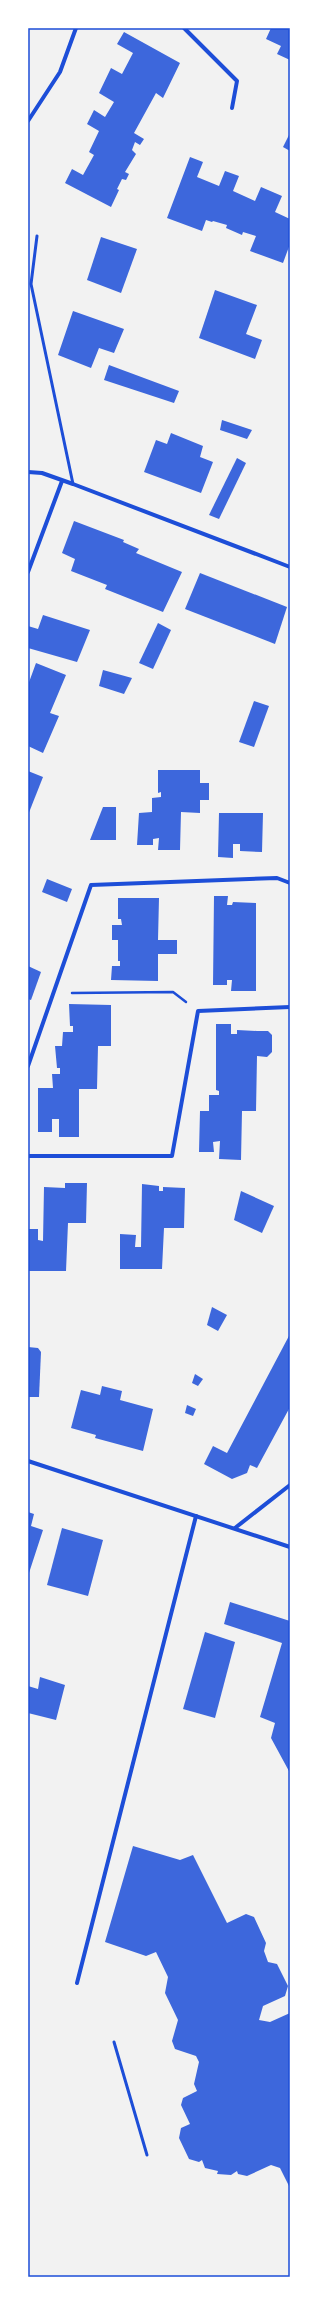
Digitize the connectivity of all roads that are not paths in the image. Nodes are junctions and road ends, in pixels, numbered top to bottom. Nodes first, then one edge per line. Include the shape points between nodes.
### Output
1 (76, 28) edge
2 (184, 28) edge
3 (232, 108) dead end
4 (28, 121) edge
5 (37, 236) dead end
6 (28, 472) edge
7 (62, 481) junction
8 (73, 484) junction
9 (290, 567) edge
10 (28, 572) edge
11 (290, 883) edge
12 (290, 1007) edge
13 (28, 1066) edge
14 (28, 1156) edge
15 (28, 1461) edge
16 (290, 1485) edge
17 (196, 1516) junction
18 (235, 1528) junction
19 (290, 1547) edge
20 (77, 1983) dead end
21 (114, 2042) dead end
22 (147, 2155) dead end

1 - 4 street via 60,72
2 - 3 street via 238,81
5 - 8 lane via 31,284
6 - 7 street via 42,473
7 - 8 street
7 - 10 street
8 - 9 street
11 - 13 street via 277,878 91,885
12 - 14 street via 198,1011 172,1156
15 - 17 street
16 - 18 street
17 - 18 street
17 - 20 street
18 - 19 street
21 - 22 lane

